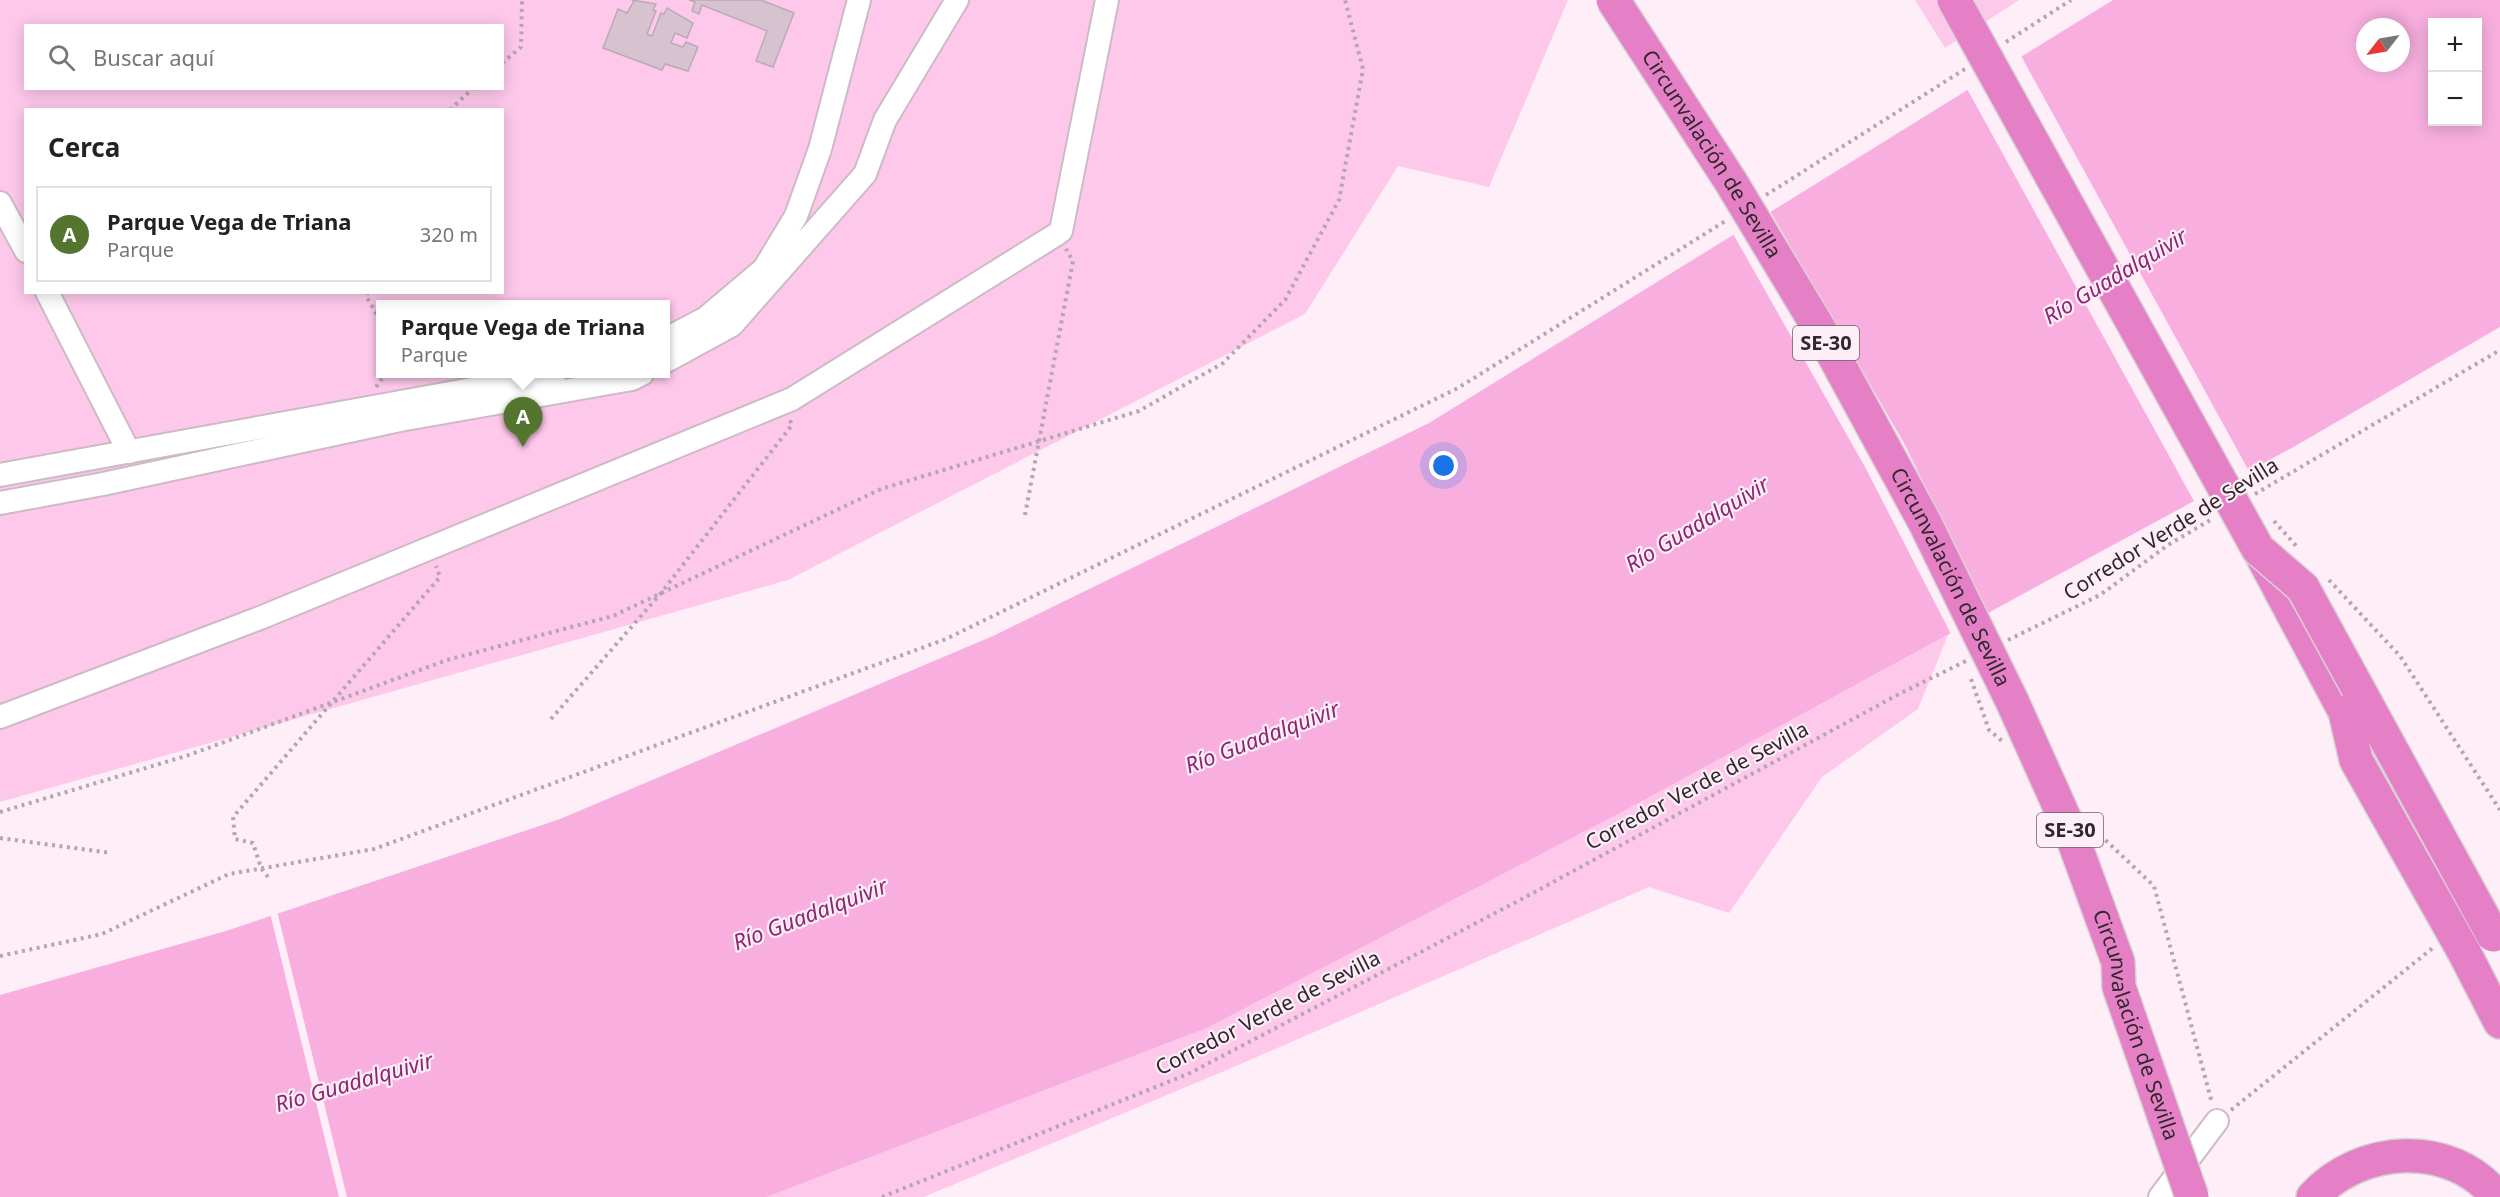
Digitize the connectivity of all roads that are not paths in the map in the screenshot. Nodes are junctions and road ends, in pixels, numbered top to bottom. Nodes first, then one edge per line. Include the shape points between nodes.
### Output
1 (859, 0) edge
2 (957, 0) edge
3 (1107, 0) edge
4 (1613, 0) edge
5 (1954, 0) edge
6 (0, 203) edge
7 (24, 248) edge
8 (48, 294) edge
9 (670, 337) edge
10 (670, 359) edge
11 (533, 378) edge
12 (634, 378) edge
13 (129, 452) junction
14 (0, 475) edge
15 (0, 503) edge
16 (2258, 549) junction
17 (2345, 712) junction
18 (0, 717) edge
19 (2500, 945) edge
20 (2118, 963) junction
21 (2500, 974) edge
22 (2500, 1022) edge
23 (2217, 1121) road end
24 (2160, 1197) edge
25 (2192, 1197) edge
26 (2211, 1197) edge
27 (2313, 1197) edge
28 (2497, 1197) edge

1 - 9 street via 820,149 796,216 764,268 706,318
2 - 10 street via 885,120 865,174 732,325
3 - 18 street via 1057,234 782,403 260,618
4 - 20 highway, Circunvalación de Sevilla / SE-30, bridge via 1731,182 1820,330 1925,522 2064,817
5 - 16 highway, bridge
6 - 7 street
8 - 13 street
11 - 13 street
12 - 15 street via 400,420
13 - 14 street
16 - 17 highway, bridge
16 - 19 highway, bridge via 2302,588
17 - 21 highway via 2372,751
17 - 22 highway, bridge via 2356,760
20 - 25 highway, Circunvalación de Sevilla / SE-30, bridge via 2119,987
20 - 26 highway via 2135,984
23 - 24 street
27 - 28 highway via 2353,1167 2408,1155 2455,1166 2474,1176

